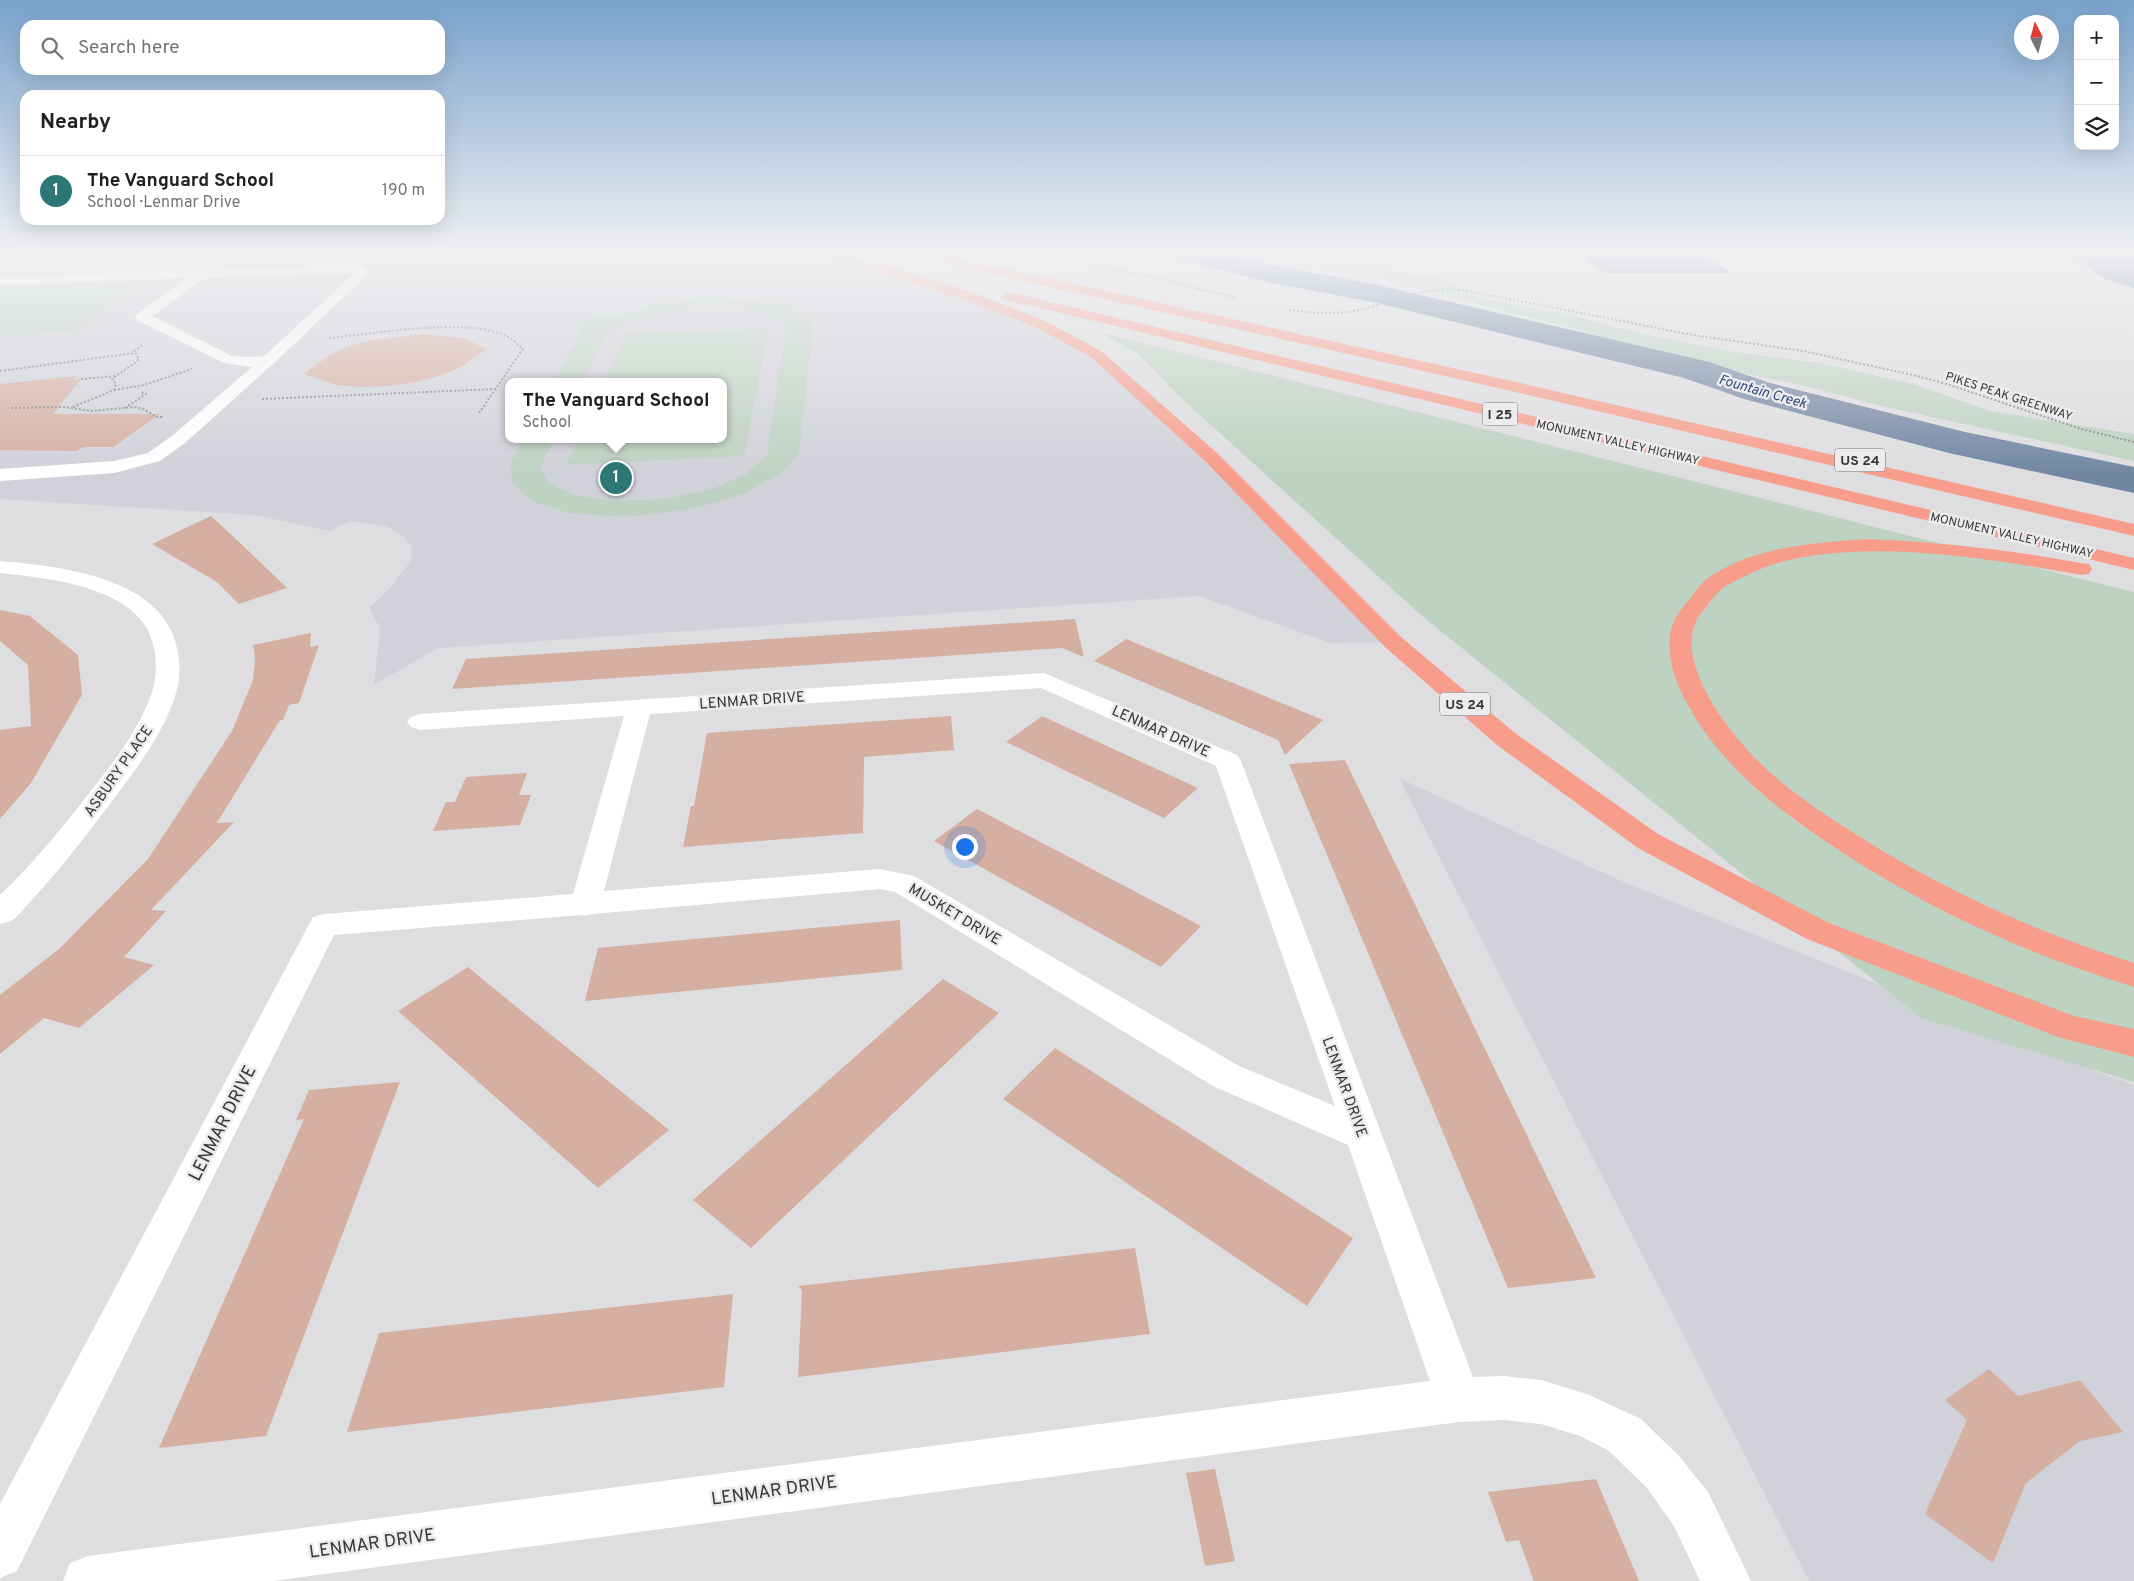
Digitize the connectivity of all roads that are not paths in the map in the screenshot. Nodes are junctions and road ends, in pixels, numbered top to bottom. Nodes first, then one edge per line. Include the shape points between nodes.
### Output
1 (162, 327) edge
2 (305, 327) edge
3 (1044, 327) edge
4 (1137, 327) edge
5 (1247, 327) edge
6 (269, 360) junction
7 (1586, 403) junction
8 (0, 474) edge
9 (2134, 517) edge
10 (2134, 530) edge
11 (2134, 564) edge
12 (0, 567) edge
13 (2134, 579) edge
14 (639, 707) junction
15 (420, 722) dead end
16 (585, 905) junction
17 (0, 913) edge
18 (2134, 975) edge
19 (2134, 1043) edge
20 (1363, 1135) junction
21 (1459, 1400) junction
22 (0, 1554) edge
23 (88, 1581) edge
24 (1726, 1581) edge

1 - 6 street via 229,360
2 - 6 street
3 - 19 highway, US 24 via 1096,354 1137,389 1211,457 1393,642 1506,739 1648,842 1818,931 2070,1028
4 - 11 highway, MONUMENT VALLEY HIGHWAY / I 25
5 - 7 highway, I 25
6 - 8 street via 154,457 114,467
7 - 9 highway, US 24
7 - 10 highway, I 25
12 - 17 street, ASBURY PLACE via 36,570 98,584 146,610 161,627 168,648 164,694 154,720 74,833 34,881
13 - 18 highway via 2056,564 1916,547 1846,546 1794,552 1741,566 1715,582 1691,607 1683,623 1680,640 1682,658 1696,697 1724,739 1779,794 1815,821 1900,876 1954,905 2027,938
14 - 15 street, LENMAR DRIVE
14 - 16 street
14 - 20 street, LENMAR DRIVE via 1044,680 1228,761
16 - 20 street, MUSKET DRIVE via 880,879 903,883 1226,1076
16 - 22 street, LENMAR DRIVE via 324,925
20 - 21 street, LENMAR DRIVE
21 - 23 street, LENMAR DRIVE
21 - 24 street, LENMAR DRIVE via 1504,1398 1541,1402 1587,1416 1625,1435 1663,1472 1691,1509

